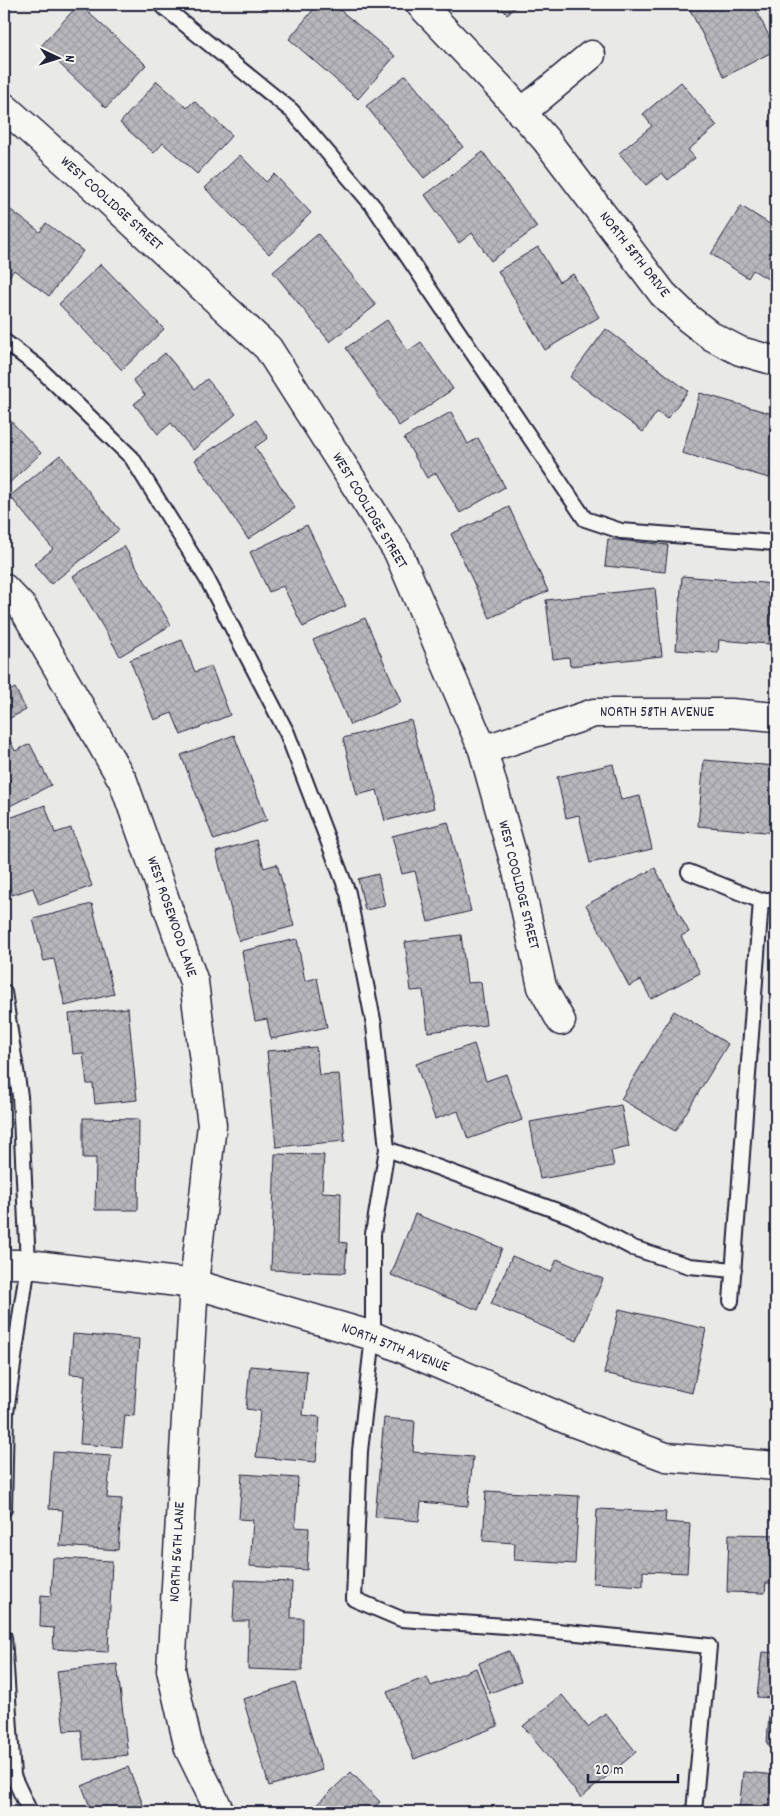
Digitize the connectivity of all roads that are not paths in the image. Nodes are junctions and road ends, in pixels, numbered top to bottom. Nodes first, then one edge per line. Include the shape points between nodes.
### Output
1 (160, 4) edge
2 (420, 4) edge
3 (591, 55) dead end
4 (4, 107) edge
5 (521, 113) junction
6 (4, 341) edge
7 (776, 362) edge
8 (776, 543) edge
9 (4, 588) edge
10 (776, 717) edge
11 (483, 750) junction
12 (689, 872) dead end
13 (776, 900) edge
14 (761, 901) junction
15 (4, 992) edge
16 (561, 1022) dead end
17 (387, 1149) junction
18 (16, 1264) edge
19 (734, 1270) junction
20 (194, 1284) junction
21 (731, 1301) dead end
22 (372, 1336) junction
23 (776, 1466) edge
24 (4, 1509) edge
25 (4, 1638) edge
26 (30, 1812) edge
27 (220, 1812) edge
28 (694, 1812) edge

1 - 8 lane via 292,111 374,207 585,519 621,531
2 - 5 street, NORTH 58TH DRIVE
3 - 5 street
4 - 11 street, WEST COOLIDGE STREET via 268,348 398,552
5 - 7 street, NORTH 58TH DRIVE via 546,140 663,294 688,319 740,351
6 - 17 lane via 37,366 132,458 207,579 287,734 348,892 374,1025
9 - 20 street, WEST ROSEWOOD LANE via 23,608 123,781 194,982 212,1125
10 - 11 street, NORTH 58TH AVENUE via 730,713 594,712
11 - 16 street, WEST COOLIDGE STREET via 518,875 542,987
12 - 14 lane
13 - 14 lane
14 - 19 lane
15 - 18 lane via 20,1096
17 - 19 lane via 571,1216 634,1248 689,1266
17 - 22 lane via 373,1234
18 - 20 street, NORTH 57TH AVENUE
18 - 24 lane via 6,1412
19 - 21 lane
20 - 22 street, NORTH 57TH AVENUE
20 - 27 street, NORTH 56TH LANE via 171,1670 189,1749
22 - 23 street, NORTH 57TH AVENUE via 572,1422 666,1457
22 - 28 lane via 360,1451 354,1599 401,1618 709,1646
25 - 26 lane via 13,1776

